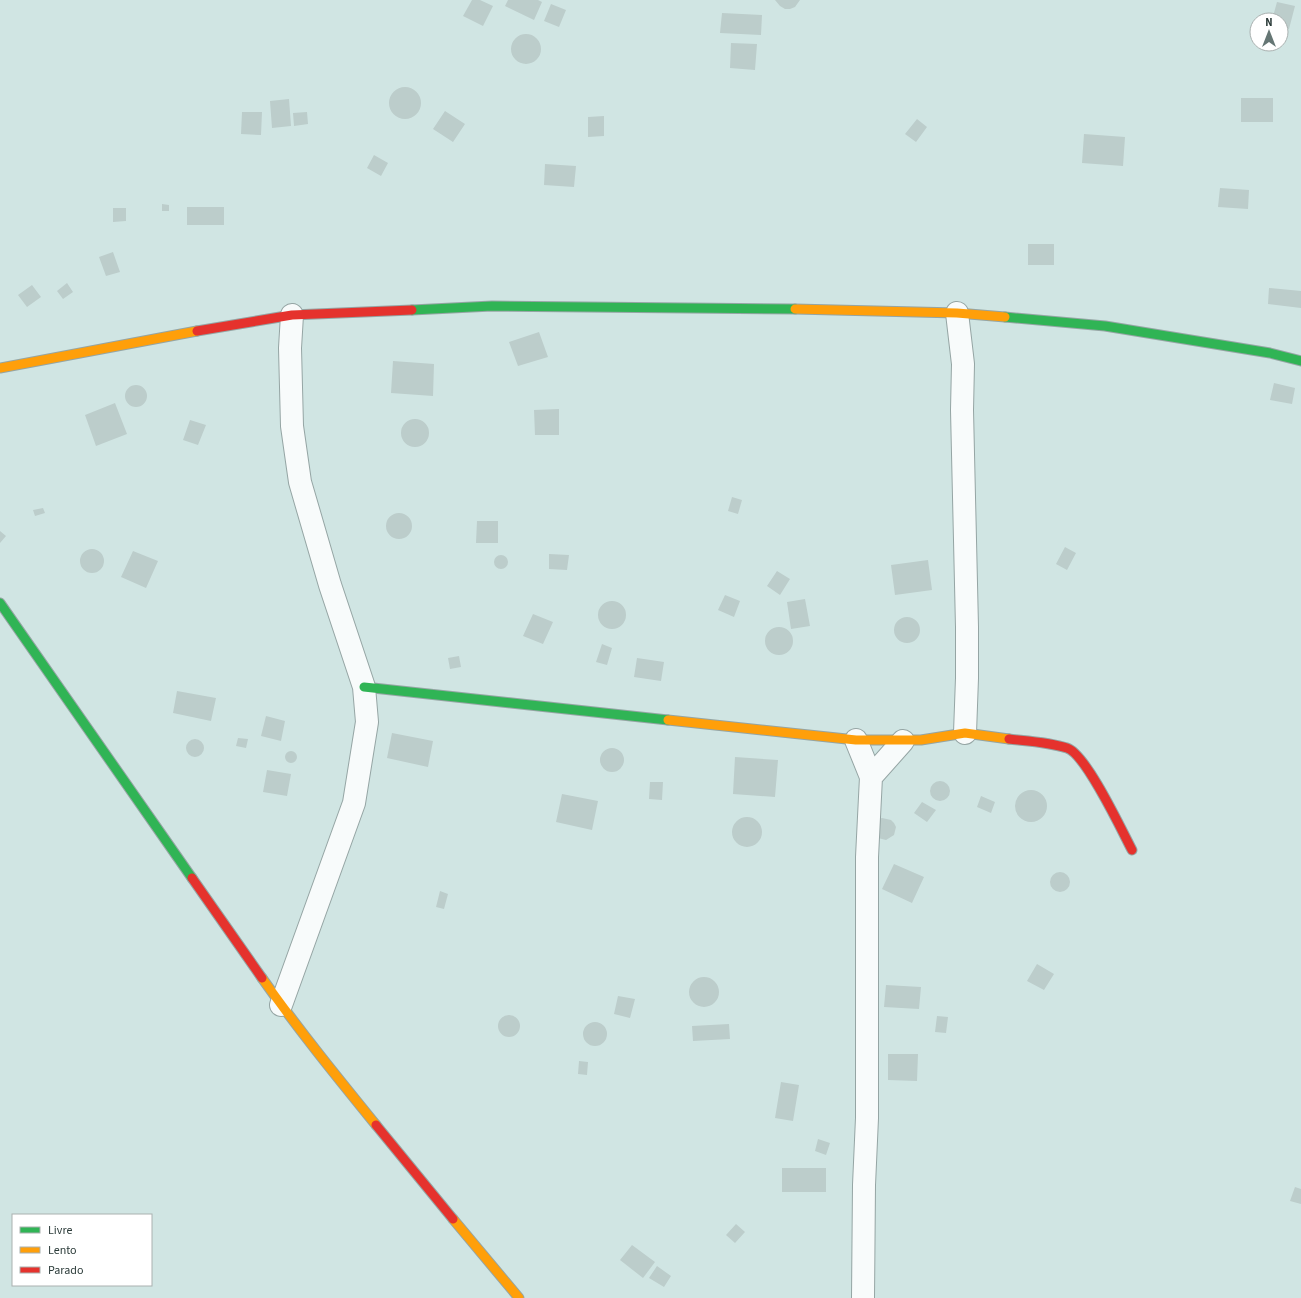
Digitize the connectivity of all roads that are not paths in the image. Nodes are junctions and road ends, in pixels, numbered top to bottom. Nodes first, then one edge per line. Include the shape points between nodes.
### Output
1 (957, 313) junction
2 (292, 314) junction
3 (1301, 361) edge
4 (0, 368) edge
5 (0, 603) edge
6 (364, 687) junction
7 (965, 733) junction
8 (856, 740) junction
9 (903, 741) junction
10 (871, 777) junction
11 (1132, 850) dead end
12 (281, 1005) junction
13 (519, 1298) edge
14 (862, 1298) edge

1 - 2 street via 492,306
1 - 3 street via 1105,326 1270,353
1 - 7 street via 963,364 967,627
2 - 4 street
2 - 6 street via 292,426 300,482 330,585
5 - 12 street
6 - 8 street
6 - 12 street via 368,722 354,803
7 - 9 street
7 - 11 street via 1068,748 1092,775
8 - 9 street
8 - 10 street
9 - 10 street
10 - 14 street via 867,857 867,1118
12 - 13 street via 334,1074

